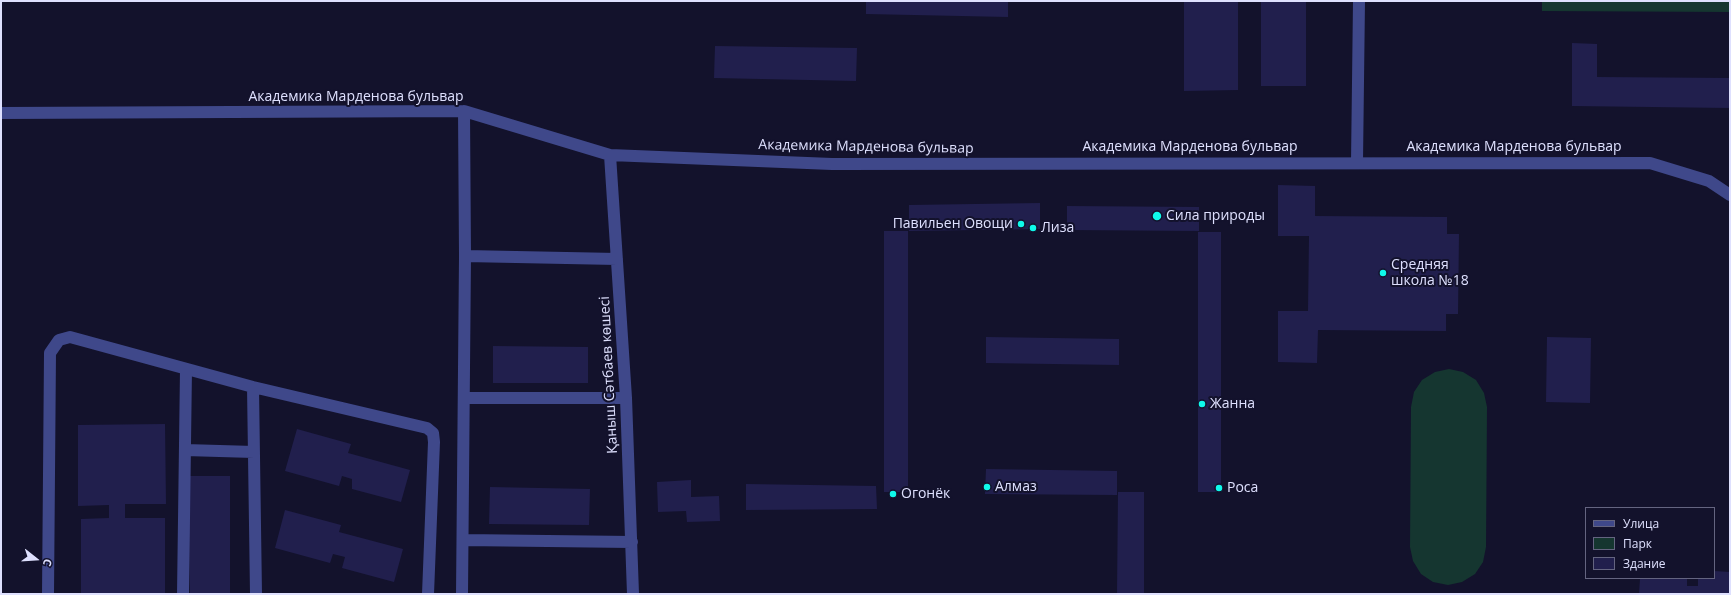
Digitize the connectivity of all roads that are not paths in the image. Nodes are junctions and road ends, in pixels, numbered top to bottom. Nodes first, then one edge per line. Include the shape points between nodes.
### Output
1 (1359, 1) edge
2 (464, 111) junction
3 (1, 113) edge
4 (610, 154) junction
5 (1357, 162) junction
6 (1730, 195) edge
7 (465, 256) junction
8 (617, 259) junction
9 (186, 369) junction
10 (253, 387) junction
11 (464, 398) junction
12 (626, 398) junction
13 (185, 450) junction
14 (254, 452) junction
15 (463, 540) junction
16 (632, 542) junction
17 (48, 594) edge
18 (183, 594) edge
19 (256, 594) edge
20 (428, 594) edge
21 (462, 594) edge
22 (633, 594) edge

1 - 5 street
2 - 3 street, Академика Марденова бульвар
2 - 4 street, Академика Марденова бульвар
2 - 7 street
4 - 5 street, Академика Марденова бульвар via 832,164
4 - 8 street, Қаныш Сәтбаев көшесі
5 - 6 street, Академика Марденова бульвар via 1650,163 1709,181
7 - 8 street
7 - 11 street
8 - 12 street, Қаныш Сәтбаев көшесі
9 - 10 street
9 - 13 street
9 - 17 street via 70,337 59,340 50,353
10 - 14 street
10 - 20 street via 427,428 433,434
11 - 12 street
11 - 15 street
12 - 16 street, Қаныш Сәтбаев көшесі
13 - 14 street
13 - 18 street
14 - 19 street
15 - 16 street
15 - 21 street
16 - 22 street, Қаныш Сәтбаев көшесі

